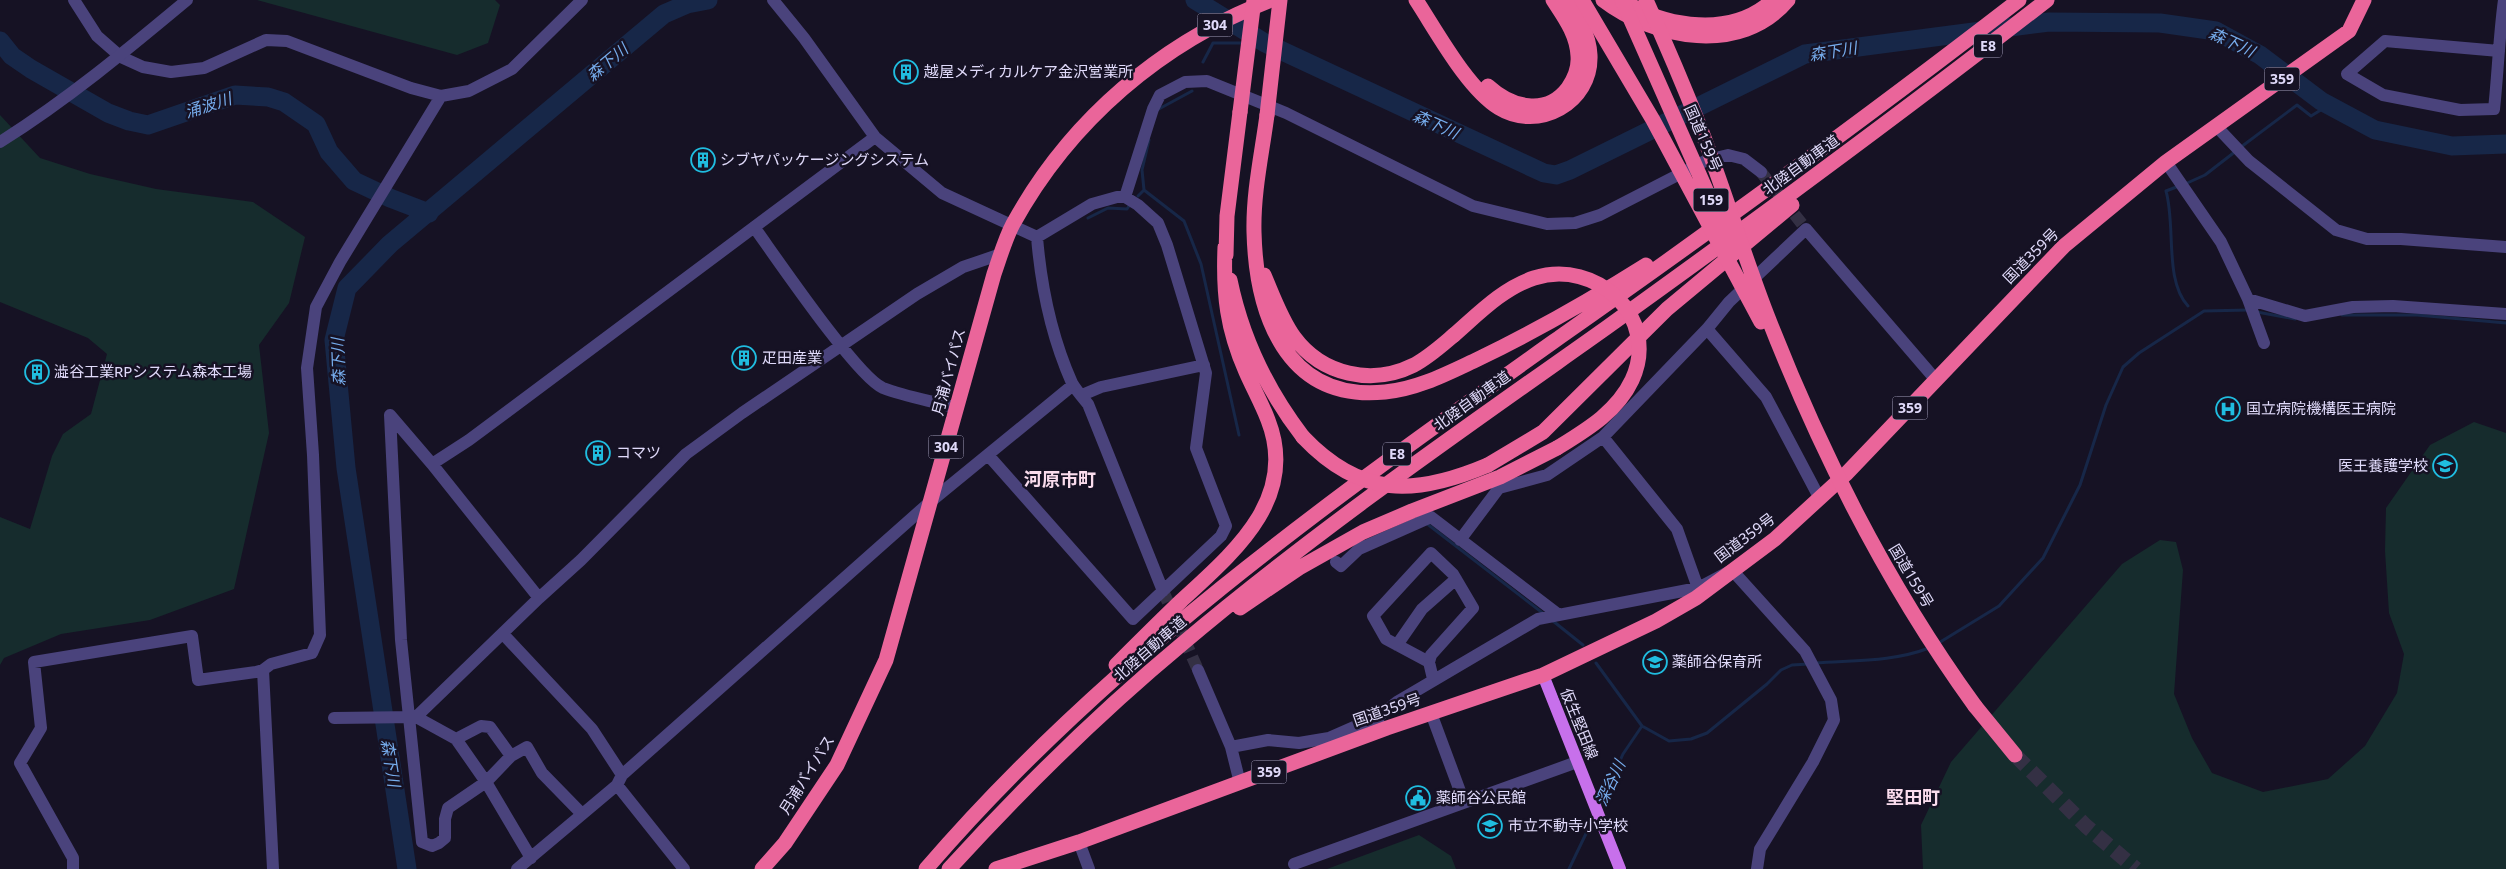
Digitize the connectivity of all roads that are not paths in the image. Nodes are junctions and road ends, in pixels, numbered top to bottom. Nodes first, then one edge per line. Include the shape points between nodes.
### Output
1 (74, 0) edge
2 (187, 0) edge
3 (582, 0) edge
4 (773, 0) edge
5 (1247, 0) edge
6 (1286, 0) edge
7 (1553, 0) edge
8 (1567, 0) edge
9 (1582, 0) edge
10 (1603, 0) edge
11 (1622, 0) edge
12 (1646, 0) edge
13 (1654, 0) edge
14 (1773, 0) edge
15 (1788, 0) edge
16 (2019, 0) edge
17 (2047, 0) edge
18 (2364, 0) edge
19 (2504, 0) edge
20 (1268, 1) edge
21 (1422, 1) edge
22 (2504, 26) edge
23 (2499, 51) junction
24 (1246, 58) junction
25 (1273, 60) junction
26 (2501, 82) edge
27 (1928, 92) junction
28 (441, 96) junction
29 (1879, 107) junction
30 (2217, 127) junction
31 (875, 137) junction
32 (0, 142) edge
33 (2166, 162) junction
34 (1761, 172) tunnel mouth
35 (1125, 197) junction
36 (1012, 226) junction
37 (754, 227) junction
38 (1038, 237) junction
39 (1225, 247) junction
40 (2506, 247) edge
41 (1256, 250) junction
42 (1001, 254) junction
43 (1746, 261) junction
44 (2249, 303) junction
45 (2506, 314) edge
46 (1708, 329) junction
47 (841, 344) junction
48 (2264, 344) dead end
49 (1782, 358) junction
50 (1204, 365) junction
51 (1936, 380) junction
52 (1073, 385) junction
53 (1082, 396) junction
54 (1802, 400) junction
55 (957, 408) junction
56 (1603, 437) junction
57 (988, 455) junction
58 (432, 464) junction
59 (1820, 499) junction
60 (930, 502) junction
61 (1460, 540) junction
62 (1336, 562) dead end
63 (1732, 570) junction
64 (1456, 579) junction
65 (1698, 588) junction
66 (1163, 590) junction
67 (539, 598) junction
68 (1552, 617) junction
69 (503, 634) junction
70 (1397, 645) junction
71 (1429, 662) junction
72 (264, 670) junction
73 (1198, 670) tunnel mouth
74 (1542, 675) junction
75 (1434, 679) junction
76 (1431, 713) junction
77 (409, 716) junction
78 (1379, 716) junction
79 (337, 718) dead end
80 (1376, 732) junction
81 (456, 739) junction
82 (1230, 746) junction
83 (2015, 755) tunnel mouth
84 (511, 756) junction
85 (1028, 759) junction
86 (1577, 762) junction
87 (1048, 765) junction
88 (619, 780) junction
89 (486, 782) junction
90 (1240, 783) junction
91 (1464, 802) junction
92 (582, 814) junction
93 (1079, 842) junction
94 (532, 858) junction
95 (1294, 864) dead end
96 (73, 869) edge
97 (272, 869) edge
98 (517, 869) edge
99 (684, 869) edge
100 (762, 869) edge
101 (926, 869) edge
102 (949, 869) edge
103 (996, 869) edge
104 (1089, 869) edge
105 (1620, 869) edge
106 (1757, 869) edge

1 - 28 street via 97,36 121,57 143,67 170,72 204,68 266,40 287,41 411,88
2 - 32 street, bridge via 103,70
3 - 28 street via 512,69 469,91
4 - 31 street
5 - 24 highway, bridge
6 - 25 highway, bridge
7 - 21 highway via 1573,35 1578,65 1570,84 1557,99 1548,104 1530,106 1503,98 1487,85
8 - 21 highway via 1588,43 1587,75 1572,100 1555,112 1536,117 1509,113 1482,94
9 - 49 highway, 159, bridge via 1657,127
10 - 15 highway, bridge via 1648,26 1705,36 1746,29 1774,13
11 - 14 highway, 159, bridge via 1658,18 1702,25 1743,19
11 - 49 highway, 国道159号 / 159, bridge
12 - 43 highway, 国道159号 / 159, bridge via 1700,128
13 - 43 highway, 159, bridge via 1704,125 1736,220
16 - 29 highway, 北陸自動車道 / E8
17 - 27 highway, 北陸自動車道 / E8
18 - 30 highway, 国道359号 / 359 via 2348,31
19 - 22 street
20 - 24 highway, bridge
20 - 25 highway, bridge
20 - 36 highway, 月浦バイパス / 304 via 1199,33 1167,53 1100,108 1048,169
22 - 23 street
23 - 26 street
23 - 26 street via 2385,41 2347,74 2383,95 2460,110 2494,109
24 - 39 highway, bridge
25 - 41 highway, bridge via 1254,217
27 - 39 highway, bridge via 1667,309 1543,432 1488,465 1428,485 1379,484 1350,475 1303,438 1269,388 1250,347 1231,284
27 - 87 highway, 北陸自動車道 / E8 via 1350,511 1181,644
28 - 72 street via 372,207 316,307 307,368 320,636 312,653 271,664
29 - 41 highway via 1714,222 1622,280 1490,353 1406,388 1355,392 1324,382 1298,365 1279,342 1266,315
29 - 85 highway, 北陸自動車道 / E8 via 1334,500 1172,628
30 - 33 highway, 国道359号 / 359
30 - 40 street via 2249,161 2336,230 2367,239
31 - 36 street via 942,193
31 - 37 street
33 - 44 street via 2221,242
33 - 51 highway, 国道359号 / 359 via 2064,246
34 - 35 street via 1744,159 1728,156 1706,160 1600,215 1575,223 1547,224 1473,206 1286,113 1207,81 1185,82 1160,94
35 - 38 street via 1092,204
35 - 50 street via 1158,224
36 - 38 street
36 - 42 highway, 月浦バイパス / 304
37 - 47 street
37 - 58 street via 469,440
38 - 52 street via 1040,274
39 - 85 highway via 1224,285 1228,322 1274,437 1276,466 1270,495 1255,524 1232,554 1112,669
41 - 87 highway, bridge via 1268,285 1294,337 1314,358 1338,371 1371,376 1402,370 1427,357 1521,283 1546,275 1572,274 1604,286 1630,314 1639,351 1633,378 1608,413 1557,448 1500,477 1363,532 1298,568 1174,657
42 - 47 street via 963,268
42 - 55 highway, 月浦バイパス / 304
43 - 54 highway, 国道159号 / 159, bridge
44 - 45 street via 2305,316 2377,306
44 - 48 street
46 - 51 street via 1729,302 1806,229
46 - 56 street
46 - 59 street via 1766,397
47 - 55 street via 881,388
47 - 67 street via 686,454
49 - 54 highway, 国道159号 / 159, bridge
50 - 53 street via 1101,387
50 - 66 street via 1206,373 1196,448 1226,526 1221,536
51 - 59 highway, 国道359号 / 359
52 - 53 street
52 - 57 street
53 - 66 street
54 - 83 highway, 国道159号 / 159, bridge via 1871,544 1942,660
55 - 60 highway, 月浦バイパス / 304
56 - 61 street via 1546,475 1499,488
56 - 65 street via 1677,529
57 - 60 street
57 - 66 street via 1133,619
58 - 67 street
58 - 77 street via 390,415 396,560
59 - 63 highway, 国道359号 / 359 via 1775,539
60 - 88 street
60 - 100 highway, 月浦バイパス / 304 via 886,660 848,744 837,766 785,843
61 - 62 street via 1431,517 1359,549 1341,566
61 - 68 street
63 - 65 street
63 - 74 highway, 国道359号 / 359 via 1696,598 1656,622
63 - 106 street via 1807,655 1831,700 1834,720 1813,762 1760,849
64 - 70 street via 1422,609
64 - 70 street via 1432,553 1373,616 1386,639
64 - 71 street via 1473,608 1430,655
65 - 68 street
67 - 69 street
68 - 75 street via 1538,619
69 - 77 street
69 - 88 street via 592,729
70 - 71 street
71 - 75 street
72 - 96 street via 198,680 192,636 34,662 41,728 20,764 73,858
72 - 97 street
73 - 82 street
74 - 76 highway, 国道359号 / 359
74 - 86 main road, 仮生堅田線
75 - 78 street
76 - 80 highway, 国道359号 / 359
76 - 91 street
77 - 79 street
77 - 81 street
77 - 89 street via 422,842 432,846 439,844 445,838 448,808
78 - 80 street
78 - 82 street via 1328,738 1299,743 1268,740
80 - 90 highway, 国道359号 / 359
81 - 84 street via 481,726 490,727
81 - 89 street
82 - 90 street
84 - 89 street
84 - 92 street via 527,748 542,772
85 - 101 highway, 北陸自動車道 / E8
86 - 91 street
86 - 105 main road, 仮生堅田線
87 - 102 highway, 北陸自動車道 / E8
88 - 92 street
88 - 99 street
89 - 94 street
90 - 93 highway, 国道359号 / 359
91 - 95 street
92 - 94 street
93 - 103 highway, 国道359号 / 359
93 - 104 street
94 - 98 street

